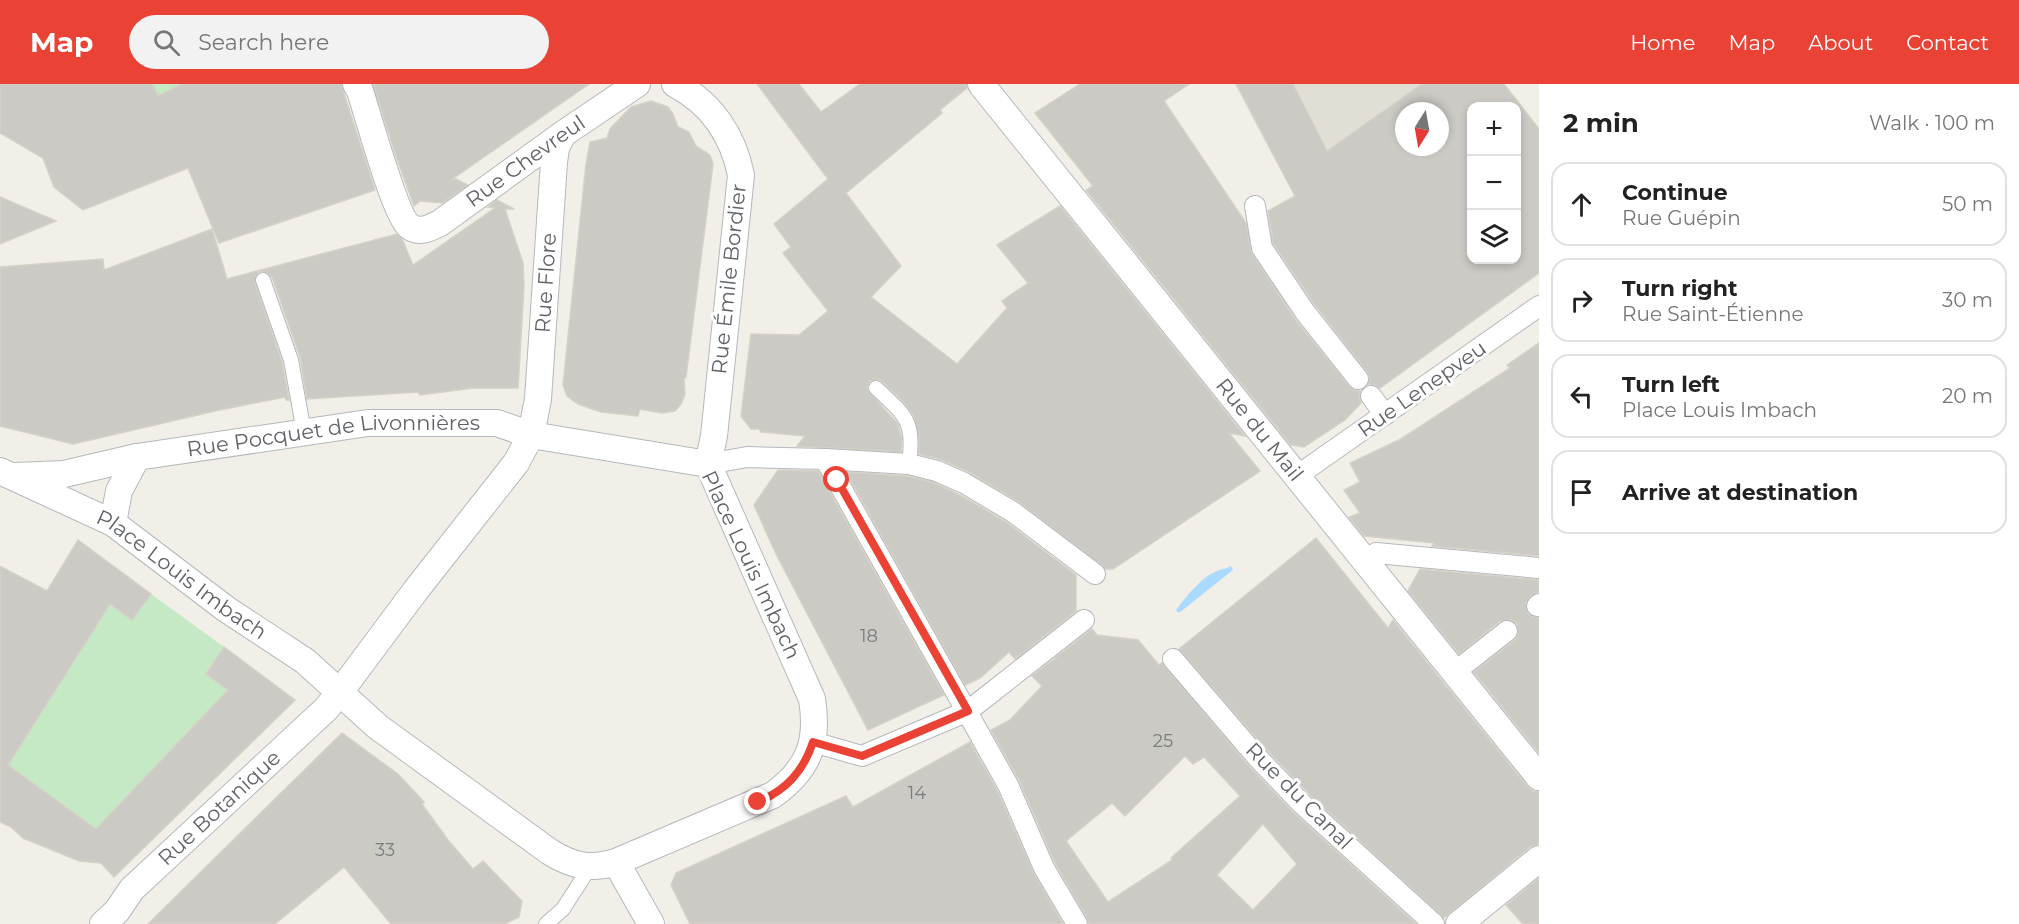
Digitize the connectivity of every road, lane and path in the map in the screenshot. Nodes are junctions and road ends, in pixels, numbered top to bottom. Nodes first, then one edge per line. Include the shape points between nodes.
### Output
1 (356, 84) edge
2 (637, 84) edge
3 (675, 84) edge
4 (981, 84) edge
5 (563, 134) junction
6 (1255, 206) dead end
7 (263, 280) dead end
8 (1539, 306) edge
9 (1358, 379) dead end
10 (876, 388) dead end
11 (1371, 396) dead end
12 (1385, 415) junction
13 (304, 432) junction
14 (531, 435) junction
15 (136, 457) junction
16 (825, 459) junction
17 (708, 464) junction
18 (909, 464) junction
19 (1304, 471) dead end
20 (6, 474) edge
21 (113, 523) junction
22 (1376, 553) dead end
23 (1539, 568) edge
24 (1095, 574) dead end
25 (1084, 620) dead end
26 (1507, 631) dead end
27 (1173, 659) dead end
28 (1466, 664) dead end
29 (339, 694) junction
30 (968, 711) junction
31 (813, 742) junction
32 (1539, 777) edge
33 (1539, 859) edge
34 (616, 862) junction
35 (590, 867) junction
36 (103, 924) edge
37 (546, 924) edge
38 (651, 924) edge
39 (1077, 924) edge
40 (1434, 924) edge
41 (1459, 924) edge

1 - 5 street, Rue Chevreul via 397,206 413,229 440,223
2 - 5 street, Rue Chevreul
3 - 17 street, Rue Émile Bordier via 704,103 717,118 738,159 741,175
4 - 32 street, Rue du Mail
5 - 14 street, Rue Flore via 554,162 538,399
6 - 9 street via 1262,248 1305,312
7 - 13 lane via 291,360
8 - 12 street, Rue Lenepveu
10 - 18 lane via 910,427
11 - 12 street
12 - 19 street, Rue Lenepveu
13 - 14 street, Rue Pocquet de Livonnières via 368,423 497,423
13 - 15 street, Rue Pocquet de Livonnières
14 - 17 street, Place Louis Imbach
14 - 29 street via 516,463
15 - 20 street, Rue Pocquet de Livonnières via 64,474
15 - 21 street via 119,491
16 - 17 street via 747,457
16 - 18 street
16 - 30 street
17 - 31 street, Place Louis Imbach via 812,699
18 - 24 street via 964,483 1013,512
20 - 21 street, Place Louis Imbach
21 - 29 street, Place Louis Imbach via 226,609 305,661
22 - 23 street
25 - 30 street
26 - 28 street
27 - 40 street, Rue du Canal via 1295,796
29 - 35 street, Place Louis Imbach via 378,727 550,852
29 - 36 street, Rue Botanique via 132,889
30 - 31 street via 862,756
30 - 39 street via 1008,785 1044,868
31 - 34 street, Place Louis Imbach via 799,773 773,795
33 - 41 street
34 - 35 street, Place Louis Imbach
34 - 38 street
35 - 37 lane via 563,909

